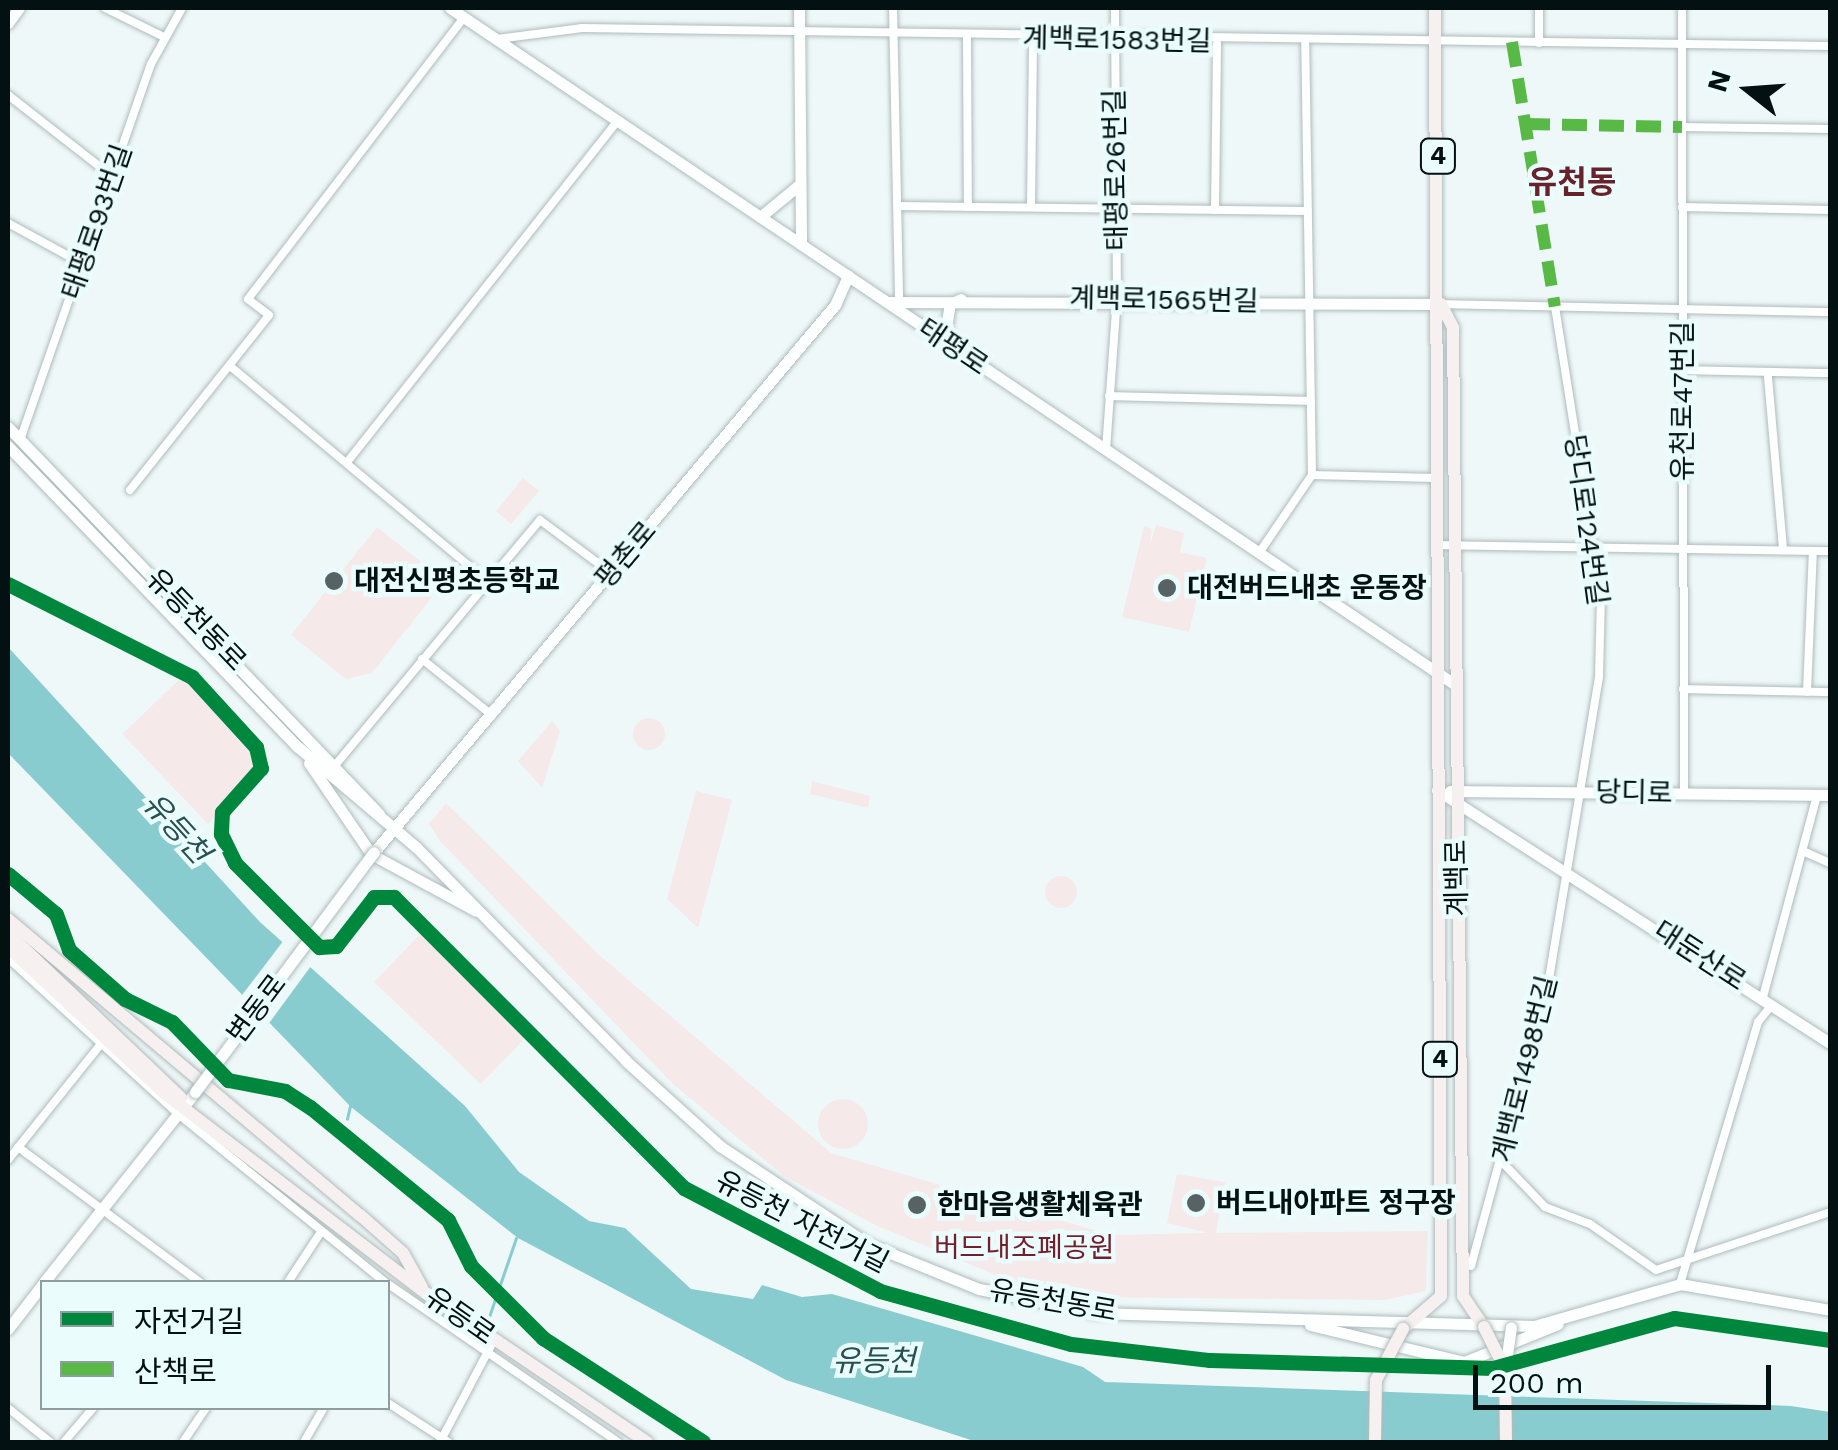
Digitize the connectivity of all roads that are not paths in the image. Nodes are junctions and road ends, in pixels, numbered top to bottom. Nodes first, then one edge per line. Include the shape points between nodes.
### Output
1 (19, 8) edge
2 (105, 8) edge
3 (182, 8) edge
4 (450, 8) edge
5 (799, 8) edge
6 (893, 8) edge
7 (1115, 8) edge
8 (1435, 8) edge
9 (1539, 8) edge
10 (1682, 8) edge
11 (464, 17) junction
12 (8, 24) edge
13 (799, 31) junction
14 (162, 36) junction
15 (893, 36) junction
16 (966, 38) junction
17 (1033, 38) junction
18 (497, 39) junction
19 (1114, 40) junction
20 (1682, 42) junction
21 (1217, 43) junction
22 (1539, 43) junction
23 (1306, 44) junction
24 (1435, 45) junction
25 (1830, 46) edge
26 (8, 95) edge
27 (618, 120) junction
28 (1682, 127) junction
29 (1830, 129) edge
30 (113, 177) junction
31 (800, 184) junction
32 (898, 206) junction
33 (968, 207) junction
34 (1682, 207) junction
35 (1031, 208) junction
36 (1216, 210) junction
37 (1830, 210) edge
38 (1116, 211) junction
39 (1308, 211) junction
40 (760, 216) junction
41 (8, 223) edge
42 (801, 244) junction
43 (82, 264) junction
44 (848, 276) junction
45 (1117, 298) junction
46 (962, 299) junction
47 (893, 300) junction
48 (1310, 303) junction
49 (1441, 304) junction
50 (1555, 307) junction
51 (1682, 310) junction
52 (1830, 312) edge
53 (952, 346) junction
54 (230, 366) junction
55 (1682, 370) junction
56 (1830, 372) edge
57 (1768, 377) junction
58 (1109, 396) junction
59 (1311, 401) junction
60 (8, 428) edge
61 (20, 440) junction
62 (8, 446) edge
63 (1106, 450) junction
64 (348, 462) junction
65 (1312, 475) junction
66 (1435, 478) junction
67 (130, 490) dead end
68 (1434, 544) junction
69 (1454, 546) junction
70 (1591, 547) junction
71 (1683, 549) junction
72 (1782, 550) junction
73 (1813, 551) junction
74 (1830, 551) edge
75 (1259, 553) junction
76 (611, 574) junction
77 (488, 582) junction
78 (422, 659) junction
79 (1434, 671) junction
80 (1456, 686) junction
81 (1684, 689) junction
82 (1807, 692) junction
83 (1830, 692) edge
84 (492, 715) junction
85 (298, 747) junction
86 (337, 763) junction
87 (1438, 790) junction
88 (1584, 792) junction
89 (1684, 794) junction
90 (1824, 795) edge
91 (1456, 796) junction
92 (378, 814) junction
93 (396, 829) junction
94 (1805, 852) junction
95 (1830, 863) edge
96 (1570, 870) junction
97 (480, 912) junction
98 (8, 919) edge
99 (8, 933) edge
100 (8, 947) edge
101 (8, 958) edge
102 (1768, 1001) junction
103 (1830, 1043) edge
104 (100, 1045) junction
105 (182, 1109) junction
106 (18, 1147) junction
107 (8, 1160) edge
108 (1502, 1162) junction
109 (100, 1212) junction
110 (1830, 1212) edge
111 (319, 1235) junction
112 (1688, 1262) junction
113 (1471, 1266) dead end
114 (46, 1280) edge
115 (195, 1280) edge
116 (289, 1280) edge
117 (382, 1280) edge
118 (1680, 1284) junction
119 (390, 1286) edge
120 (40, 1288) edge
121 (426, 1293) junction
122 (1830, 1310) edge
123 (1574, 1316) junction
124 (1416, 1318) junction
125 (1301, 1322) junction
126 (1484, 1326) junction
127 (1511, 1327) junction
128 (8, 1329) edge
129 (494, 1340) junction
130 (486, 1355) junction
131 (1505, 1369) junction
132 (390, 1404) edge
133 (8, 1408) edge
134 (91, 1410) edge
135 (205, 1410) edge
136 (323, 1410) edge
137 (444, 1441) edge
138 (50, 1442) edge
139 (64, 1442) edge
140 (184, 1442) edge
141 (304, 1442) edge
142 (618, 1442) edge
143 (647, 1442) edge
144 (1376, 1442) edge
145 (1506, 1442) edge

1 - 12 main road
2 - 14 street
3 - 14 street, 태평로93번길
4 - 11 main road, 태평로
5 - 13 main road
6 - 15 street
7 - 19 street, 태평로26번길
8 - 24 main road, 계백로 / 4
9 - 22 street
10 - 20 street, 유천로47번길
11 - 18 main road, 태평로
11 - 54 street via 248,299 268,315
13 - 15 street, 계백로1583번길
13 - 18 street, 계백로1583번길 via 582,28
13 - 31 main road
14 - 30 street, 태평로93번길
15 - 16 street, 계백로1583번길
15 - 32 street
16 - 17 street, 계백로1583번길
16 - 33 street
17 - 19 street, 계백로1583번길
17 - 35 street
18 - 27 main road, 태평로
19 - 21 street, 계백로1583번길
19 - 38 street, 태평로26번길
20 - 22 street, 계백로1583번길
20 - 25 street, 계백로1583번길
20 - 28 street, 유천로47번길
21 - 23 street, 계백로1583번길
21 - 36 street
22 - 24 street, 계백로1583번길
23 - 24 street, 계백로1583번길
23 - 39 street
24 - 49 main road, 계백로 / 4
26 - 30 street
27 - 40 main road, 태평로
27 - 64 street
28 - 29 street
28 - 34 street, 유천로47번길
30 - 43 street, 태평로93번길
31 - 40 main road
31 - 42 main road
32 - 33 street
32 - 47 street
33 - 35 street
34 - 37 street
34 - 51 street, 유천로47번길
35 - 38 street
36 - 38 street
36 - 39 street
38 - 45 street, 태평로26번길
39 - 48 street
40 - 42 main road, 태평로
41 - 43 street
42 - 44 main road, 태평로
43 - 61 street, 태평로93번길
44 - 47 main road, 태평로
44 - 76 main road, 평촌로 via 835,305
45 - 46 main road, 계백로1565번길
45 - 48 main road, 계백로1565번길
45 - 58 street, 태평로26번길
46 - 47 main road, 계백로1565번길
46 - 53 main road via 950,304
47 - 53 main road, 태평로
48 - 49 main road, 계백로1565번길
48 - 59 street
49 - 50 street
49 - 66 main road, 계백로 / 4 via 1433,328
49 - 69 main road, 계백로 / 4 via 1453,328
50 - 51 street
50 - 70 street, 당디로124번길
51 - 52 street
51 - 55 street, 유천로47번길
53 - 63 main road, 태평로
54 - 64 street
54 - 67 street
55 - 57 street
55 - 71 street, 유천로47번길
56 - 57 street
57 - 72 street
58 - 59 street
58 - 63 street, 태평로26번길
59 - 65 street
60 - 61 main road, 유등천동로
61 - 86 main road, 유등천동로
62 - 85 main road, 유등천동로
63 - 75 main road, 태평로
64 - 77 street
65 - 66 street
65 - 75 street
66 - 68 main road, 계백로 / 4
68 - 69 street
68 - 79 main road, 계백로 / 4
69 - 70 street
69 - 80 main road, 계백로 / 4
70 - 71 street
70 - 88 street, 당디로124번길 via 1600,661
71 - 72 street
71 - 81 street, 유천로47번길
72 - 73 street
73 - 74 street
73 - 82 street
75 - 79 main road, 태평로
76 - 77 street via 540,520
76 - 84 main road, 평촌로
77 - 78 street
78 - 84 street
78 - 86 street
79 - 80 main road, 태평로
79 - 87 main road, 계백로 / 4
80 - 91 main road, 계백로 / 4
81 - 82 street
81 - 89 street, 유천로47번길
82 - 83 street
84 - 93 main road, 평촌로
85 - 92 main road, 유등천동로
85 - 97 main road via 371,854
86 - 92 main road, 유등천동로
87 - 91 main road, 당디로
87 - 124 main road, 계백로 / 4 via 1441,1296
88 - 89 main road, 당디로
88 - 91 main road, 당디로
88 - 96 street
89 - 90 main road, 당디로
90 - 94 street
91 - 96 main road, 대둔산로
91 - 126 main road, 계백로 / 4 via 1462,1296
92 - 93 main road, 유등천동로
93 - 97 main road, 유등천동로
93 - 105 main road, 변동로, bridge
94 - 95 street
94 - 102 street
96 - 102 main road, 대둔산로
96 - 108 street, 계백로1498번길
97 - 125 main road, 유등천동로 via 720,1146 868,1244 1038,1304
98 - 121 main road via 403,1253
99 - 105 main road, 유등로
100 - 105 main road, 유등로
101 - 104 street
102 - 103 main road, 대둔산로
102 - 112 street
104 - 105 street
104 - 106 street
105 - 109 main road, 변동로
105 - 111 street
105 - 121 main road, 유등로
106 - 107 street
106 - 109 street
108 - 112 street via 1545,1207 1590,1224 1656,1270
108 - 113 street, 계백로1498번길
109 - 114 main road, 변동로
109 - 115 street
110 - 112 street
111 - 116 street
111 - 117 street
112 - 118 street
118 - 122 main road, 유등천동로
118 - 123 main road, 유등천동로
119 - 130 street
120 - 128 main road, 변동로
121 - 129 main road, 유등로
123 - 125 main road via 1464,1362
123 - 127 main road, 유등천동로
124 - 125 main road, 유등천동로
124 - 126 main road, 유등천동로
124 - 144 main road, 계백로 / 4, bridge via 1380,1364
126 - 127 main road, 유등천동로
126 - 131 main road, 계백로 / 4, bridge
127 - 131 main road, bridge
129 - 130 street
129 - 143 main road, 유등로
130 - 137 street
130 - 142 street
131 - 145 main road, 계백로 / 4
132 - 137 street
133 - 138 street
134 - 139 street
135 - 140 street
136 - 141 street

